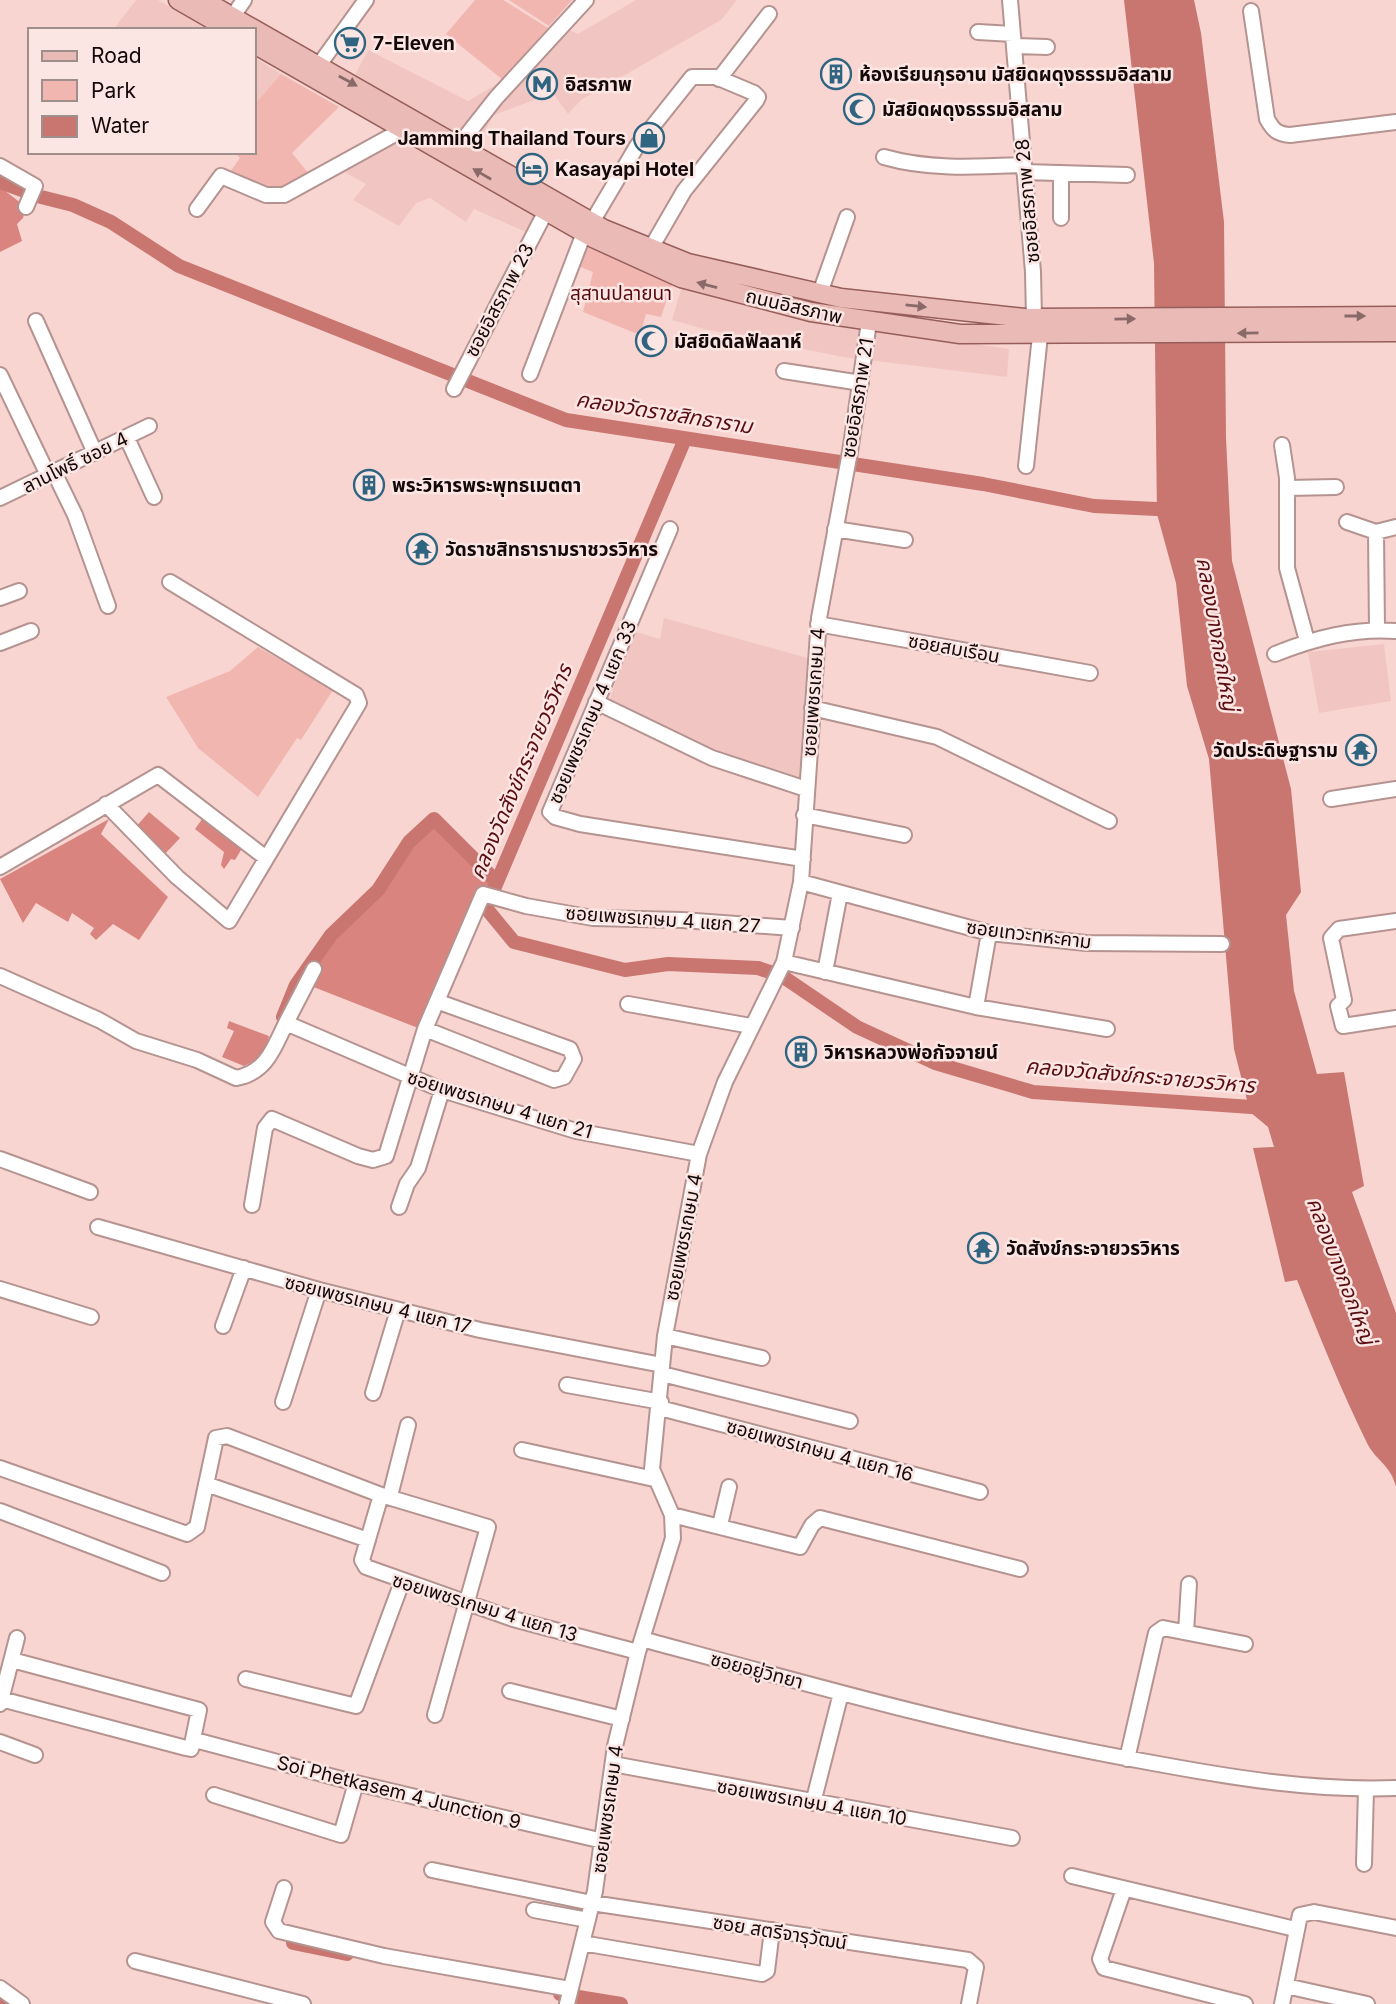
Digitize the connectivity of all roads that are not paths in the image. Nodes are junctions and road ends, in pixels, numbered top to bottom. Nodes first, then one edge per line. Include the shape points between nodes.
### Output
1 (178, 0) edge
2 (203, 0) edge
3 (244, 0) edge
4 (366, 0) edge
5 (586, 0) edge
6 (1010, 0) edge
7 (1251, 11) dead end
8 (769, 14) dead end
9 (225, 26) edge
10 (978, 32) dead end
11 (256, 39) edge
12 (1013, 40) junction
13 (256, 45) edge
14 (1047, 47) dead end
15 (319, 65) junction
16 (719, 79) junction
17 (1396, 122) edge
18 (404, 129) junction
19 (459, 145) junction
20 (884, 157) dead end
21 (0, 166) edge
22 (1023, 169) junction
23 (1061, 173) junction
24 (1127, 174) dead end
25 (26, 207) dead end
26 (197, 209) dead end
27 (546, 211) junction
28 (847, 217) dead end
29 (1061, 218) dead end
30 (588, 227) junction
31 (651, 248) junction
32 (820, 293) junction
33 (874, 301) junction
34 (1396, 316) edge
35 (1034, 318) junction
36 (36, 321) dead end
37 (869, 323) junction
38 (1315, 324) junction
39 (1050, 330) junction
40 (1396, 332) edge
41 (784, 371) dead end
42 (530, 374) dead end
43 (0, 375) edge
44 (861, 383) junction
45 (454, 389) dead end
46 (149, 426) dead end
47 (127, 438) junction
48 (1282, 445) dead end
49 (95, 453) junction
50 (1026, 466) dead end
51 (51, 473) junction
52 (845, 474) joint
53 (1336, 486) dead end
54 (1287, 488) junction
55 (154, 497) dead end
56 (0, 498) edge
57 (1347, 522) dead end
58 (1396, 527) edge
59 (670, 529) dead end
60 (835, 529) junction
61 (1376, 532) junction
62 (905, 540) dead end
63 (170, 582) dead end
64 (19, 591) dead end
65 (0, 598) edge
66 (108, 606) dead end
67 (818, 624) junction
68 (1377, 630) junction
69 (31, 631) dead end
70 (1396, 631) edge
71 (1307, 641) junction
72 (0, 643) edge
73 (1275, 654) dead end
74 (1090, 673) dead end
75 (596, 702) junction
76 (812, 708) junction
77 (806, 789) junction
78 (1396, 789) edge
79 (1331, 799) dead end
80 (106, 804) junction
81 (804, 815) junction
82 (1109, 821) dead end
83 (904, 835) dead end
84 (265, 859) junction
85 (803, 859) junction
86 (0, 867) edge
87 (801, 882) junction
88 (840, 893) junction
89 (1396, 920) edge
90 (792, 928) junction
91 (989, 933) junction
92 (1222, 944) dead end
93 (782, 966) junction
94 (314, 969) dead end
95 (825, 972) junction
96 (0, 976) edge
97 (439, 1002) junction
98 (628, 1004) dead end
99 (976, 1007) junction
100 (1396, 1018) edge
101 (286, 1023) junction
102 (751, 1026) junction
103 (1107, 1028) dead end
104 (425, 1029) junction
105 (410, 1077) junction
106 (442, 1090) junction
107 (699, 1154) junction
108 (0, 1159) edge
109 (90, 1192) dead end
110 (253, 1205) dead end
111 (399, 1207) dead end
112 (98, 1227) dead end
113 (244, 1268) junction
114 (0, 1289) edge
115 (319, 1290) junction
116 (398, 1310) junction
117 (91, 1317) dead end
118 (223, 1326) dead end
119 (665, 1336) junction
120 (762, 1358) dead end
121 (662, 1370) junction
122 (568, 1385) dead end
123 (373, 1393) dead end
124 (283, 1402) dead end
125 (661, 1405) junction
126 (850, 1421) dead end
127 (408, 1425) dead end
128 (522, 1450) dead end
129 (0, 1468) edge
130 (654, 1479) junction
131 (206, 1484) junction
132 (729, 1488) dead end
133 (980, 1492) dead end
134 (386, 1495) junction
135 (0, 1511) edge
136 (672, 1515) junction
137 (720, 1525) junction
138 (368, 1540) junction
139 (1020, 1569) dead end
140 (162, 1573) dead end
141 (402, 1582) junction
142 (1189, 1584) dead end
143 (466, 1605) junction
144 (1186, 1632) junction
145 (17, 1638) dead end
146 (1245, 1644) dead end
147 (640, 1645) junction
148 (12, 1660) junction
149 (246, 1679) dead end
150 (510, 1691) dead end
151 (841, 1693) junction
152 (1, 1702) edge
153 (435, 1715) dead end
154 (622, 1719) junction
155 (195, 1740) junction
156 (0, 1742) edge
157 (35, 1755) dead end
158 (1127, 1759) junction
159 (613, 1764) junction
160 (356, 1783) junction
161 (1396, 1788) edge
162 (1366, 1789) junction
163 (214, 1795) dead end
164 (813, 1803) junction
165 (1012, 1838) dead end
166 (603, 1841) junction
167 (1364, 1864) dead end
168 (432, 1870) dead end
169 (1072, 1877) dead end
170 (284, 1888) dead end
171 (1124, 1889) junction
172 (592, 1903) junction
173 (534, 1910) dead end
174 (588, 1920) junction
175 (1296, 1928) junction
176 (1396, 1928) edge
177 (772, 1930) junction
178 (582, 1943) junction
179 (135, 1961) dead end
180 (1286, 1986) junction
181 (0, 1987) edge
182 (569, 1996) edge
183 (22, 2004) edge
184 (303, 2004) edge
185 (970, 2004) edge
186 (1245, 2004) edge
187 (1282, 2004) edge
188 (1367, 2004) edge

1 - 9 main road
2 - 9 main road
3 - 9 street
4 - 15 street
5 - 19 street
6 - 12 street, ซอยอิสรภาพ 28
7 - 17 street via 1272,129 1290,135
8 - 16 street
10 - 12 street
11 - 15 main road
12 - 14 street
12 - 22 street, ซอยอิสรภาพ 28
13 - 18 main road, ถนนอิสรภาพ
15 -> 19 main road
16 - 30 street via 692,77 637,146
16 - 31 street via 758,97 684,191
18 - 26 street via 284,195 266,195 220,176
27 -> 18 main road, ถนนอิสรภาพ
19 - 30 main road
20 - 22 street
21 - 25 street via 33,186
22 - 23 street
22 - 35 street, ซอยอิสรภาพ 28
23 - 24 street
23 - 29 street
27 - 30 main road, ถนนอิสรภาพ
27 - 45 street, ซอยอิสรภาพ 23
28 - 32 street
30 - 31 main road
37 -> 30 main road, ถนนอิสรภาพ via 681,278
30 - 42 street
31 - 32 main road via 688,263
32 - 33 main road
33 -> 35 main road
33 - 37 main road
38 -> 34 main road
35 - 39 main road
36 - 49 street
37 - 39 main road, ถนนอิสรภาพ via 960,334
37 - 44 street, ซอยอิสรภาพ 21
38 - 39 main road, ถนนอิสรภาพ
38 - 40 main road, ถนนอิสรภาพ
39 - 50 street
41 - 44 street
43 - 51 street
44 - 52 street, ซอยอิสรภาพ 21
46 - 47 street, ลานโพธิ์ ซอย 4
47 - 49 street, ลานโพธิ์ ซอย 4
47 - 55 street
48 - 54 street
49 - 51 street, ลานโพธิ์ ซอย 4
51 - 56 street, ลานโพธิ์ ซอย 4
51 - 66 street via 75,515
52 - 60 street, ซอยเพชรเกษม 4
53 - 54 street
54 - 71 street via 1287,568
57 - 61 street
58 - 61 street
59 - 75 street, ซอยเพชรเกษม 4 แยก 33
60 - 62 street
60 - 67 street, ซอยเพชรเกษม 4
61 - 68 street
63 - 84 street via 358,699
64 - 65 street
67 - 74 street, ซอยสมเรือน
67 - 76 street, ซอยเพชรเกษม 4
68 - 70 street
68 - 71 street via 1359,629
69 - 72 street
71 - 73 street
75 - 77 street via 712,758
75 - 85 street, ซอยเพชรเกษม 4 แยก 33 via 551,805 553,816
76 - 77 street, ซอยเพชรเกษม 4
76 - 82 street via 937,737
77 - 81 street, ซอยเพชรเกษม 4
78 - 79 street
80 - 84 street via 158,775
80 - 84 street via 177,877 229,921
80 - 86 street
81 - 83 street
81 - 85 street, ซอยเพชรเกษม 4
85 - 87 street, ซอยเพชรเกษม 4
87 - 88 street, ซอยเทวะทหะคาม
87 - 90 street, ซอยเพชรเกษม 4
88 - 91 street, ซอยเทวะทหะคาม
88 - 95 street
89 - 100 street via 1339,929 1331,938 1344,999 1338,1006 1343,1026
90 - 93 street, ซอยเพชรเกษม 4
90 - 97 street, ซอยเพชรเกษม 4 แยก 27 via 593,918 482,896
91 - 92 street, ซอยเทวะทหะคาม via 1086,943
91 - 99 street
93 - 95 street
93 - 102 street, ซอยเพชรเกษม 4
94 - 101 street
95 - 99 street
96 - 101 street via 136,1041 236,1078 257,1071 266,1062
97 - 104 street
97 - 104 street via 570,1049 574,1059 564,1077 554,1080
98 - 102 street
99 - 103 street
101 - 105 street, ซอยเพชรเกษม 4 แยก 21
102 - 107 street, ซอยเพชรเกษม 4
104 - 105 street
105 - 106 street, ซอยเพชรเกษม 4 แยก 21
105 - 110 street via 382,1160 358,1156 272,1119 268,1122
106 - 107 street, ซอยเพชรเกษม 4 แยก 21 via 576,1131
106 - 111 street via 418,1168
107 - 119 street, ซอยเพชรเกษม 4
108 - 109 street
112 - 113 street, ซอยเพชรเกษม 4 แยก 17
113 - 115 street, ซอยเพชรเกษม 4 แยก 17
113 - 118 street
114 - 117 street
115 - 116 street, ซอยเพชรเกษม 4 แยก 17
115 - 124 street
116 - 121 street, ซอยเพชรเกษม 4 แยก 17
116 - 123 street
119 - 120 street
119 - 121 street, ซอยเพชรเกษม 4
121 - 125 street, ซอยเพชรเกษม 4
121 - 126 street, ซอยเพชรเกษม 4 แยก 17
122 - 125 street, ซอยเพชรเกษม 4 แยก 16
125 - 130 street, ซอยเพชรเกษม 4
125 - 133 street, ซอยเพชรเกษม 4 แยก 16
127 - 134 street, ซอยเพชรเกษม 4 แยก 13
128 - 130 street
129 - 131 street via 187,1534 197,1527
130 - 136 street, ซอยเพชรเกษม 4
131 - 134 street via 216,1438 227,1436
131 - 138 street
132 - 137 street
134 - 138 street, ซอยเพชรเกษม 4 แยก 13
134 - 143 street via 488,1527
135 - 140 street
136 - 137 street
136 - 147 street, ซอยเพชรเกษม 4 via 673,1538
137 - 139 street via 800,1547 820,1518
138 - 141 street, ซอยเพชรเกษม 4 แยก 13 via 362,1560 366,1567
141 - 143 street, ซอยเพชรเกษม 4 แยก 13
141 - 149 street via 356,1706
142 - 144 street
143 - 147 street, ซอยเพชรเกษม 4 แยก 13
143 - 153 street
144 - 146 street
144 - 158 street via 1163,1628 1153,1638
145 - 148 street
147 - 151 street, ซอยอยู่วิทยา
147 - 154 street, ซอยเพชรเกษม 4
148 - 152 street
148 - 155 street via 199,1710
150 - 154 street
151 - 158 street, ซอยอยู่วิทยา via 1068,1749
151 - 164 street
152 - 155 street via 191,1749
154 - 159 street, ซอยเพชรเกษม 4
155 - 160 street, Soi Phetkasem 4 Junction 9
156 - 157 street
158 - 162 street, ซอยอยู่วิทยา via 1265,1783
159 - 164 street, ซอยเพชรเกษม 4 แยก 10
159 - 166 street, ซอยเพชรเกษม 4
160 - 163 street via 341,1835
160 - 166 street, Soi Phetkasem 4 Junction 9
161 - 162 street, ซอยอยู่วิทยา
162 - 167 street
164 - 165 street, ซอยเพชรเกษม 4 แยก 10
166 - 172 street, ซอยเพชรเกษม 4
168 - 172 street, ซอย สตรีจารุวัฒน์
169 - 171 street
170 - 182 street via 273,1922 279,1931
171 - 175 street
171 - 186 street via 1100,1959 1104,1968
172 - 174 street, ซอยเพชรเกษม 4
172 - 177 street, ซอย สตรีจารุวัฒน์
173 - 174 street
174 - 178 street, ซอยเพชรเกษม 4
175 - 176 street via 1300,1915 1314,1912
175 - 180 street
177 - 178 street via 767,1971 762,1974
177 - 185 street, ซอย สตรีจารุวัฒน์ via 968,1960 976,1966
178 - 182 street, ซอยเพชรเกษม 4
179 - 184 street
180 - 187 street
180 - 188 street
181 - 183 street

